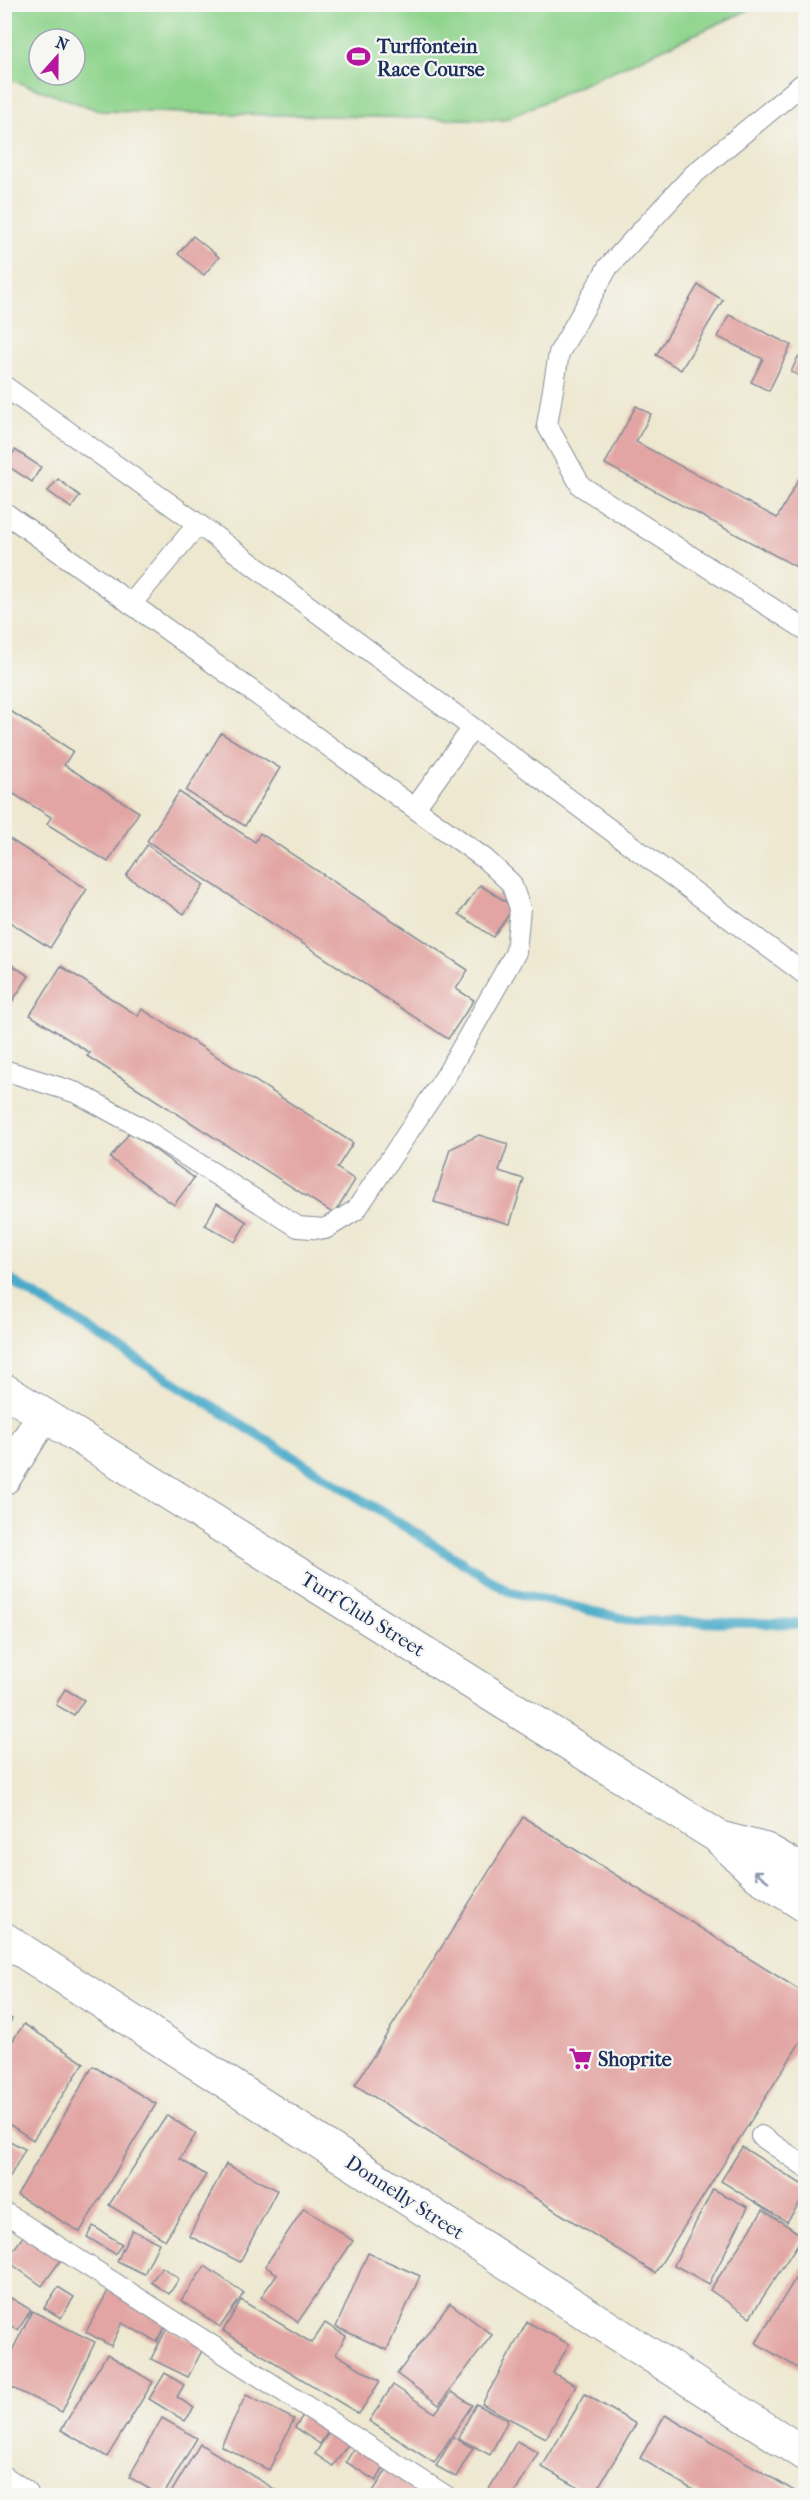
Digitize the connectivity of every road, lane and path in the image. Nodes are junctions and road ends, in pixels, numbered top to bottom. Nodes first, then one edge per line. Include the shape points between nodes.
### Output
1 (806, 81) edge
2 (4, 386) edge
3 (4, 512) edge
4 (198, 524) junction
5 (131, 604) junction
6 (806, 630) edge
7 (472, 729) junction
8 (415, 808) junction
9 (806, 975) edge
10 (4, 1070) edge
11 (4, 1389) edge
12 (44, 1415) junction
13 (4, 1478) edge
14 (722, 1839) junction
15 (806, 1873) edge
16 (806, 1906) edge
17 (4, 1939) edge
18 (760, 2136) dead end
19 (806, 2167) edge
20 (4, 2212) edge
21 (806, 2455) edge
22 (4, 2484) edge
23 (22, 2496) edge
24 (446, 2496) edge

1 - 6 lane via 693,175 608,267 559,353 547,425 581,486
2 - 4 lane
3 - 5 lane
4 - 5 lane
4 - 7 lane
5 - 8 lane
7 - 8 lane
7 - 9 lane
8 - 10 lane via 485,858 511,883 520,908 516,952 447,1074 356,1210 325,1229 298,1227 147,1131 77,1093
11 - 12 main road, Turf Club Street
12 - 13 main road
12 - 14 main road, Turf Club Street
14 - 15 main road, Turf Club Street via 766,1850
16 -> 14 main road, Turf Club Street via 759,1876
17 - 21 main road, Donnelly Street
18 - 19 lane
20 - 24 lane
22 - 23 main road

